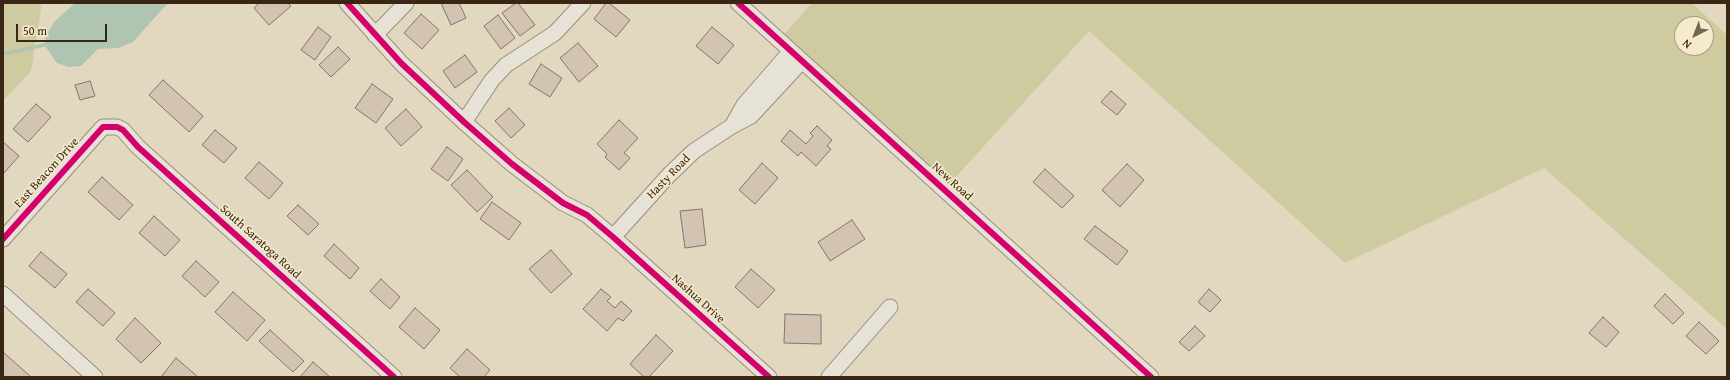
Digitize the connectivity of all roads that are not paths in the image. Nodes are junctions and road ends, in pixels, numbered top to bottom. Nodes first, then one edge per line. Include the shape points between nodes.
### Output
1 (347, 3) edge
2 (406, 3) edge
3 (582, 3) edge
4 (738, 3) edge
5 (375, 35) junction
6 (796, 56) junction
7 (464, 122) junction
8 (110, 127) joint
9 (613, 237) junction
10 (3, 239) edge
11 (3, 294) edge
12 (890, 307) dead end
13 (95, 377) edge
14 (394, 377) edge
15 (769, 377) edge
16 (829, 377) edge
17 (1151, 377) edge

1 - 5 street, Nashua Drive
2 - 5 street
3 - 7 street via 555,33 506,65 492,80
4 - 6 street, New Road
5 - 7 street, Nashua Drive
6 - 9 street, Hasty Road via 744,105 732,126 694,151
6 - 17 street, New Road
7 - 9 street, Nashua Drive via 552,195 587,215
8 - 10 street, East Beacon Drive via 103,127
8 - 14 street, South Saratoga Road via 123,130 138,147
9 - 15 street, Nashua Drive
11 - 13 street
12 - 16 street

